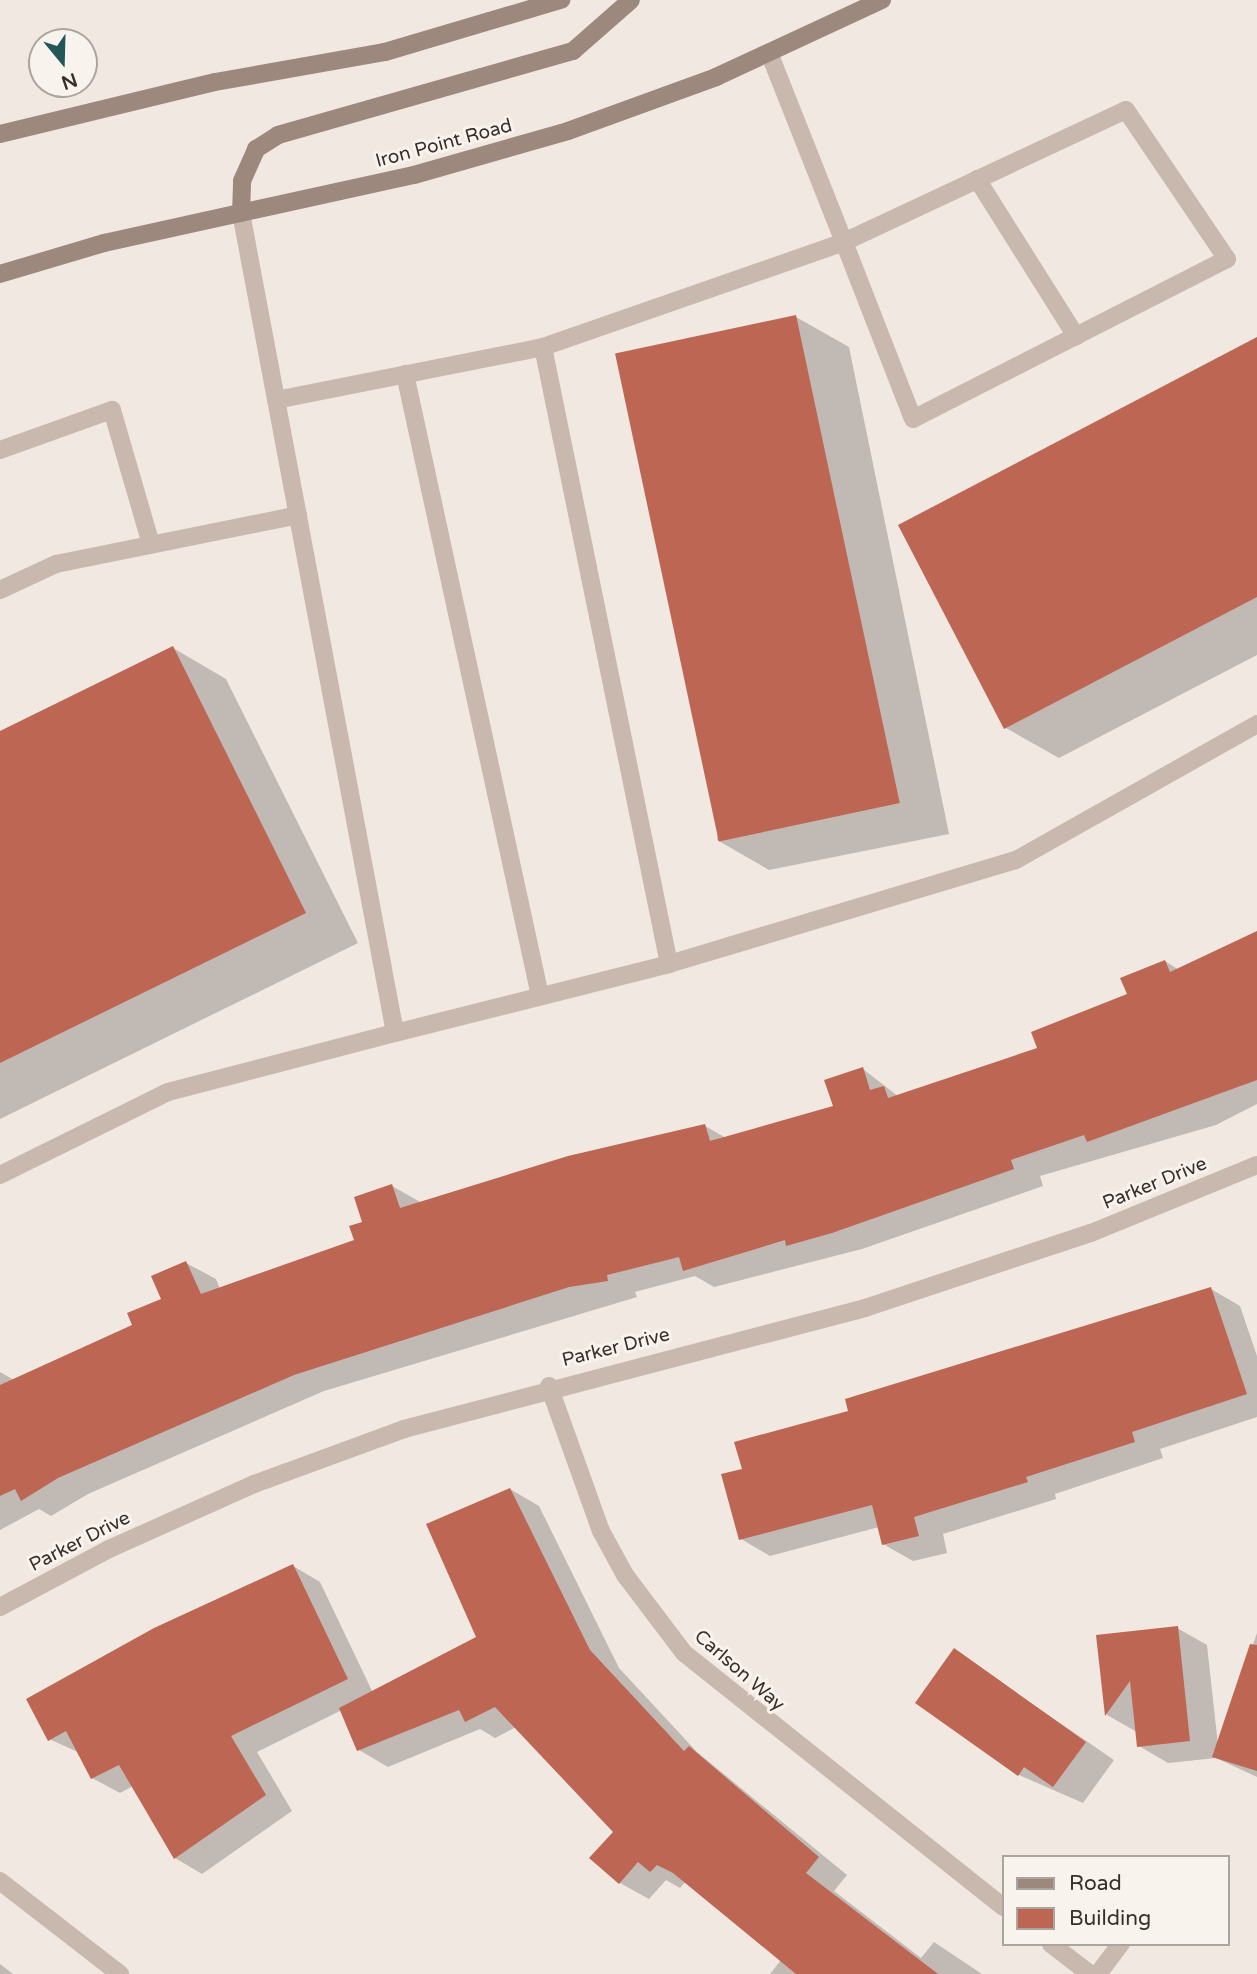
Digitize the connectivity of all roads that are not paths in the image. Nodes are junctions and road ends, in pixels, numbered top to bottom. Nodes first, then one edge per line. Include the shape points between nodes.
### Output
1 (561, 0) edge
2 (631, 0) edge
3 (882, 0) edge
4 (769, 52) junction
5 (0, 134) edge
6 (977, 179) junction
7 (241, 213) junction
8 (844, 242) junction
9 (0, 274) edge
10 (1076, 336) junction
11 (543, 347) junction
12 (405, 374) junction
13 (276, 400) junction
14 (0, 450) edge
15 (298, 514) junction
16 (151, 544) junction
17 (0, 590) edge
18 (1257, 724) edge
19 (669, 964) junction
20 (540, 996) junction
21 (396, 1033) junction
22 (1257, 1165) edge
23 (0, 1175) edge
24 (549, 1386) junction
25 (0, 1607) edge
26 (0, 1881) edge
27 (1002, 1906) edge
28 (1054, 1946) edge
29 (1119, 1946) edge
30 (120, 1974) edge
31 (1090, 1974) edge
32 (1098, 1974) edge

1 - 5 main road via 385,52 215,82
2 - 7 main road via 573,51 278,135 256,149 242,181
3 - 4 main road, Iron Point Road
4 - 7 main road, Iron Point Road via 568,131 414,176
4 - 8 street
6 - 8 street
6 - 10 street
6 - 10 street via 1126,110 1227,259
7 - 9 main road, Iron Point Road
7 - 13 street
8 - 10 street via 913,419
8 - 11 street
11 - 12 street
11 - 19 street
12 - 13 street
12 - 20 street
13 - 15 street
14 - 16 street via 112,410
15 - 16 street
15 - 21 street
16 - 17 street via 56,564
18 - 19 street via 1016,860
19 - 20 street
20 - 21 street
21 - 23 street via 168,1092
22 - 24 street, Parker Drive via 1091,1233 865,1308
24 - 25 street, Parker Drive via 404,1429 254,1483 109,1549
24 - 27 street, Carlson Way via 601,1531 625,1575 684,1653
26 - 30 street
28 - 31 street
29 - 32 street

